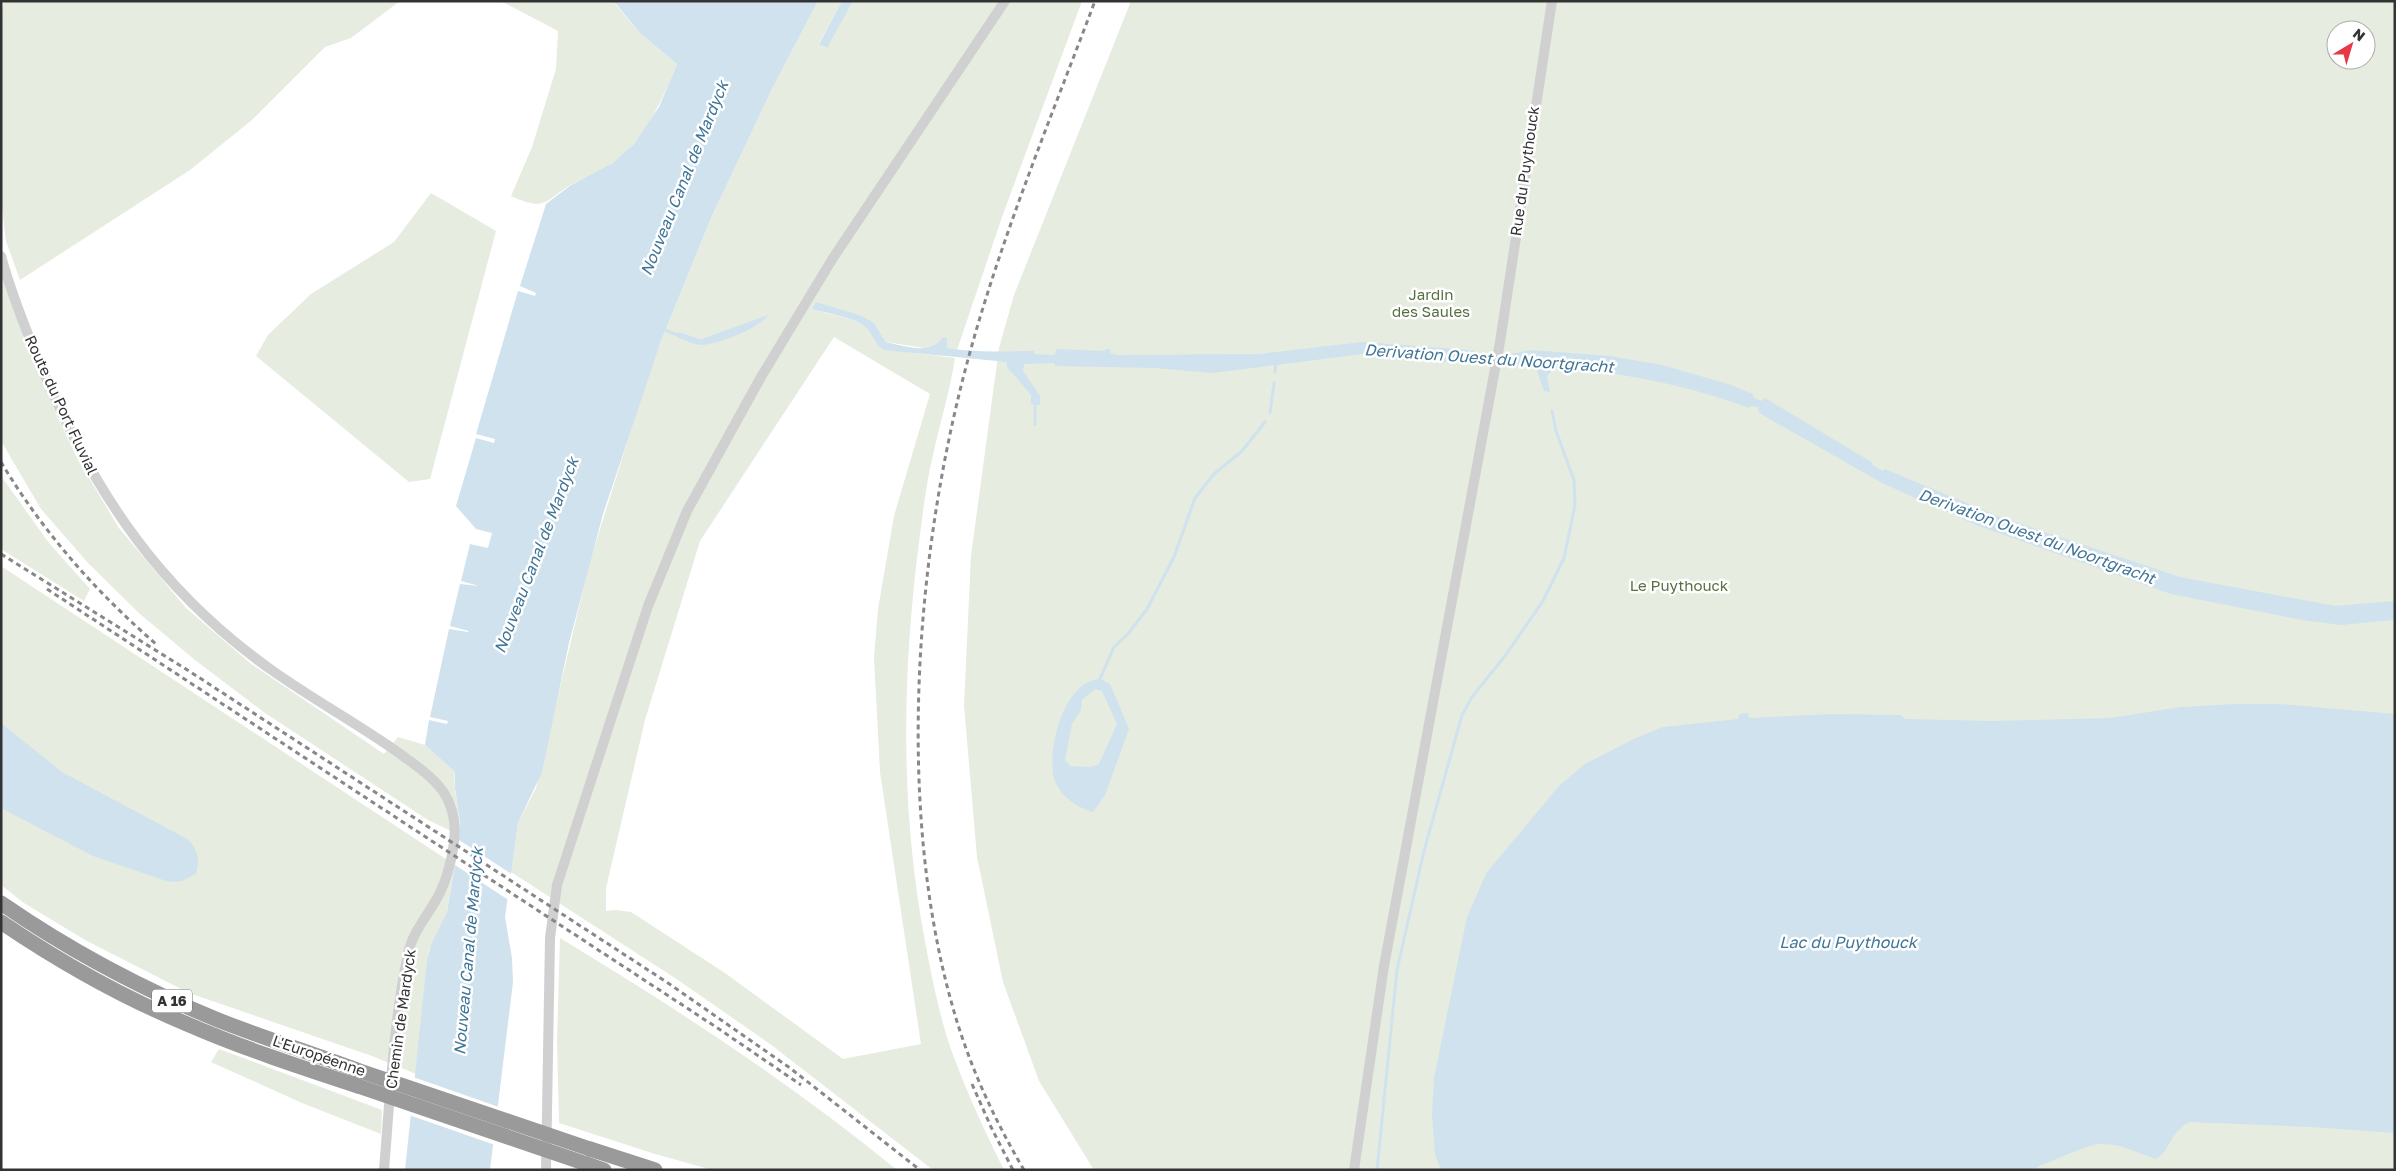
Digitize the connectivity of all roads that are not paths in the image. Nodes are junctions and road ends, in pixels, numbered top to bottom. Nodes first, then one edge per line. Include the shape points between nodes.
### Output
1 (1005, 1) edge
2 (1552, 1) edge
3 (1, 256) edge
4 (371, 734) joint
5 (1, 903) edge
6 (1, 922) edge
7 (384, 1170) edge
8 (546, 1170) edge
9 (604, 1170) edge
10 (655, 1170) edge
11 (1354, 1170) edge

1 - 8 street via 833,258 758,383 685,516 648,606 557,885 550,938
2 - 11 street, Rue du Puythouck via 1500,345 1384,966
3 - 4 street, Route du Port Fluvial via 24,325 72,437 103,493 142,548 189,600 249,653
4 - 7 street, Chemin de Mardyck via 437,784 450,807 454,826 444,882 408,953
5 - 10 highway, L'Européenne / A 16, bridge via 84,956 232,1026
6 - 9 highway, L'Européenne / A 16, bridge via 74,968 155,1010 233,1043

